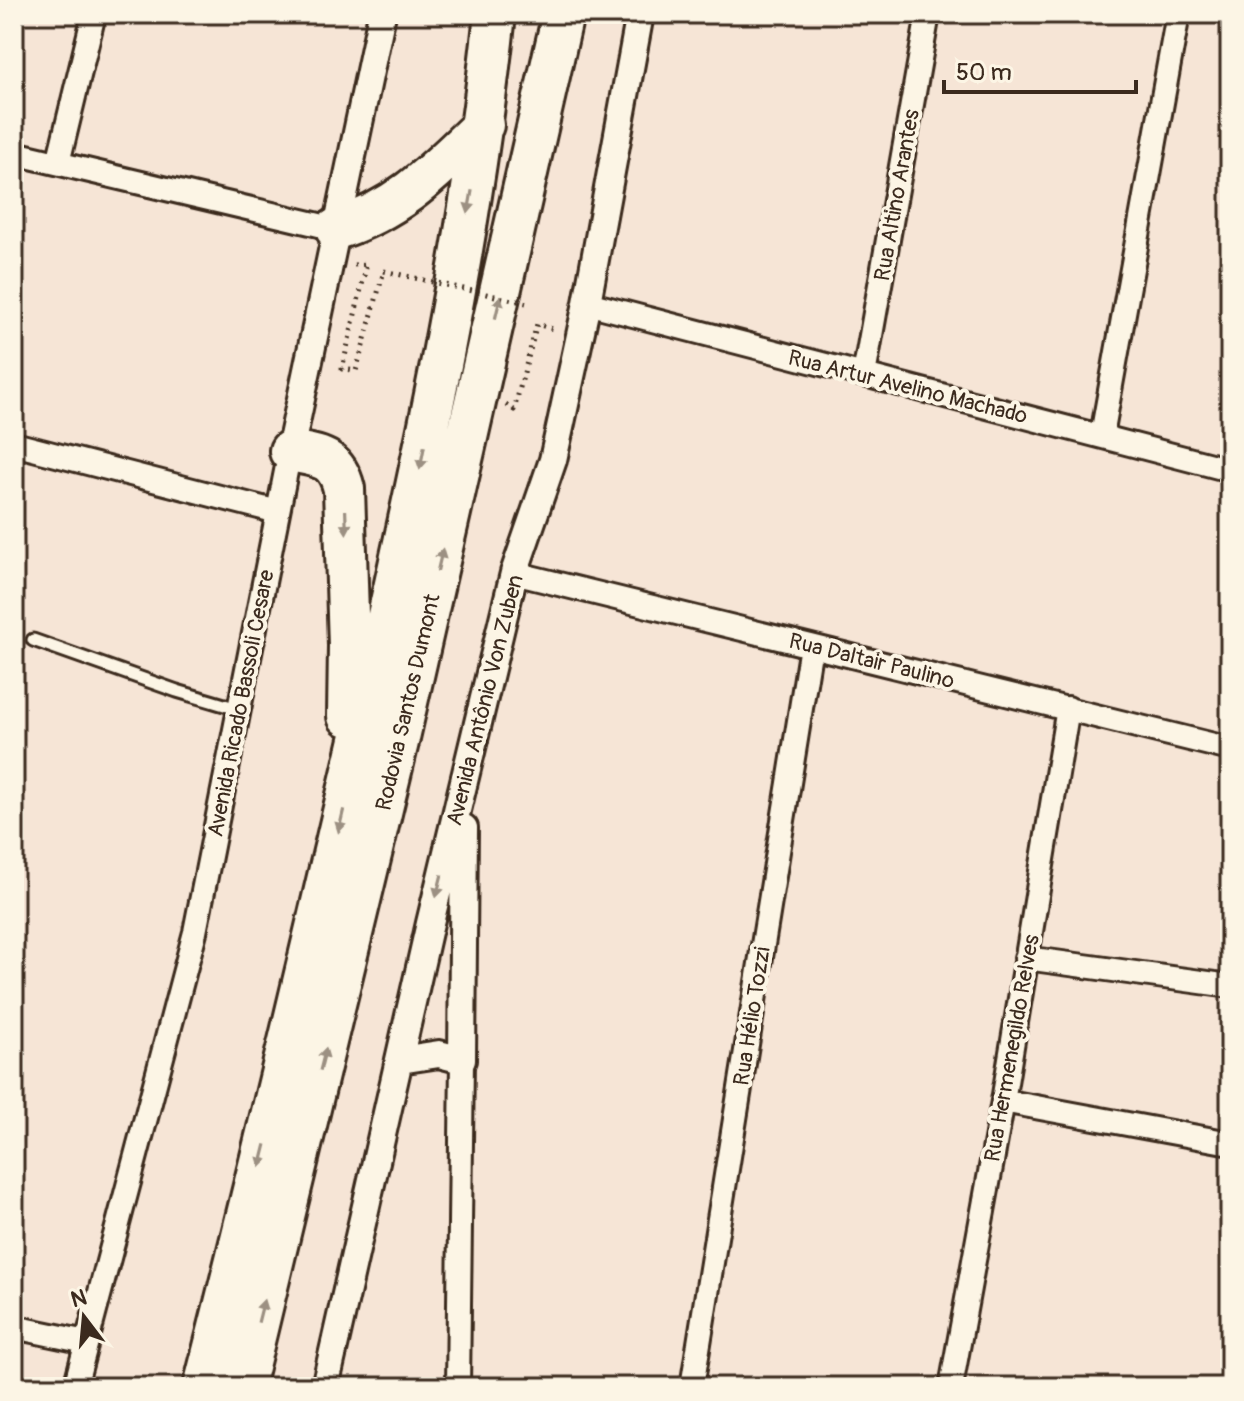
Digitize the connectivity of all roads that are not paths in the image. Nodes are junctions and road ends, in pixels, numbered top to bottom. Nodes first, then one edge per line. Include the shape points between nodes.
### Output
1 (94, 14) edge
2 (382, 14) edge
3 (495, 14) edge
4 (563, 14) edge
5 (640, 14) edge
6 (928, 14) edge
7 (1178, 14) edge
8 (483, 125) junction
9 (14, 153) edge
10 (58, 163) junction
11 (333, 248) junction
12 (587, 303) junction
13 (864, 375) junction
14 (1102, 435) junction
15 (14, 444) edge
16 (290, 451) junction
17 (1230, 470) edge
18 (278, 512) junction
19 (514, 573) junction
20 (33, 640) dead end
21 (811, 646) junction
22 (1068, 708) junction
23 (238, 709) junction
24 (1230, 749) edge
25 (351, 777) junction
26 (465, 783) junction
27 (1026, 958) junction
28 (1230, 986) edge
29 (400, 1060) junction
30 (462, 1060) junction
31 (1003, 1101) junction
32 (1230, 1143) edge
33 (14, 1327) edge
34 (86, 1342) junction
35 (75, 1387) edge
36 (204, 1387) edge
37 (243, 1387) edge
38 (325, 1387) edge
39 (458, 1387) edge
40 (692, 1387) edge
41 (951, 1387) edge

1 - 10 street
2 - 11 street, Avenida Ricado Bassoli Cesare
3 - 8 highway, Rodovia Santos Dumont
37 -> 4 highway, Rodovia Santos Dumont via 398,742
5 - 12 street, Avenida Antônio Von Zuben
6 - 13 street, Rua Altino Arantes
7 - 14 street
8 - 11 highway via 433,174
8 -> 25 highway, Rodovia Santos Dumont via 411,516
9 - 10 street
10 - 11 street
11 - 16 street, Avenida Ricado Bassoli Cesare
12 - 13 street, Rua Artur Avelino Machado
12 - 19 street, Avenida Antônio Von Zuben via 553,460
13 - 14 street, Rua Artur Avelino Machado
14 - 17 street, Rua Artur Avelino Machado
15 - 18 street
16 - 18 street, Avenida Ricado Bassoli Cesare
16 -> 25 highway via 329,461 344,489
18 - 23 street, Avenida Ricado Bassoli Cesare
19 - 21 street, Rua Daltair Paulino
19 - 26 street, Avenida Antônio Von Zuben
20 - 23 lane
21 - 22 street, Rua Daltair Paulino
21 - 40 street, Rua Hélio Tozzi
22 - 24 street, Rua Daltair Paulino
22 - 27 street, Rua Hermenegildo Relves
23 - 34 street, Avenida Ricado Bassoli Cesare via 195,932
25 -> 36 highway, Rodovia Santos Dumont
26 -> 29 street, Avenida Antônio Von Zuben
26 - 30 street
27 - 28 street
27 - 31 street, Rua Hermenegildo Relves
29 - 30 street via 439,1054
29 - 38 street, Avenida Antônio Von Zuben
30 - 39 street
31 - 32 street
31 - 41 street, Rua Hermenegildo Relves
33 - 34 street
34 - 35 street, Avenida Ricado Bassoli Cesare

